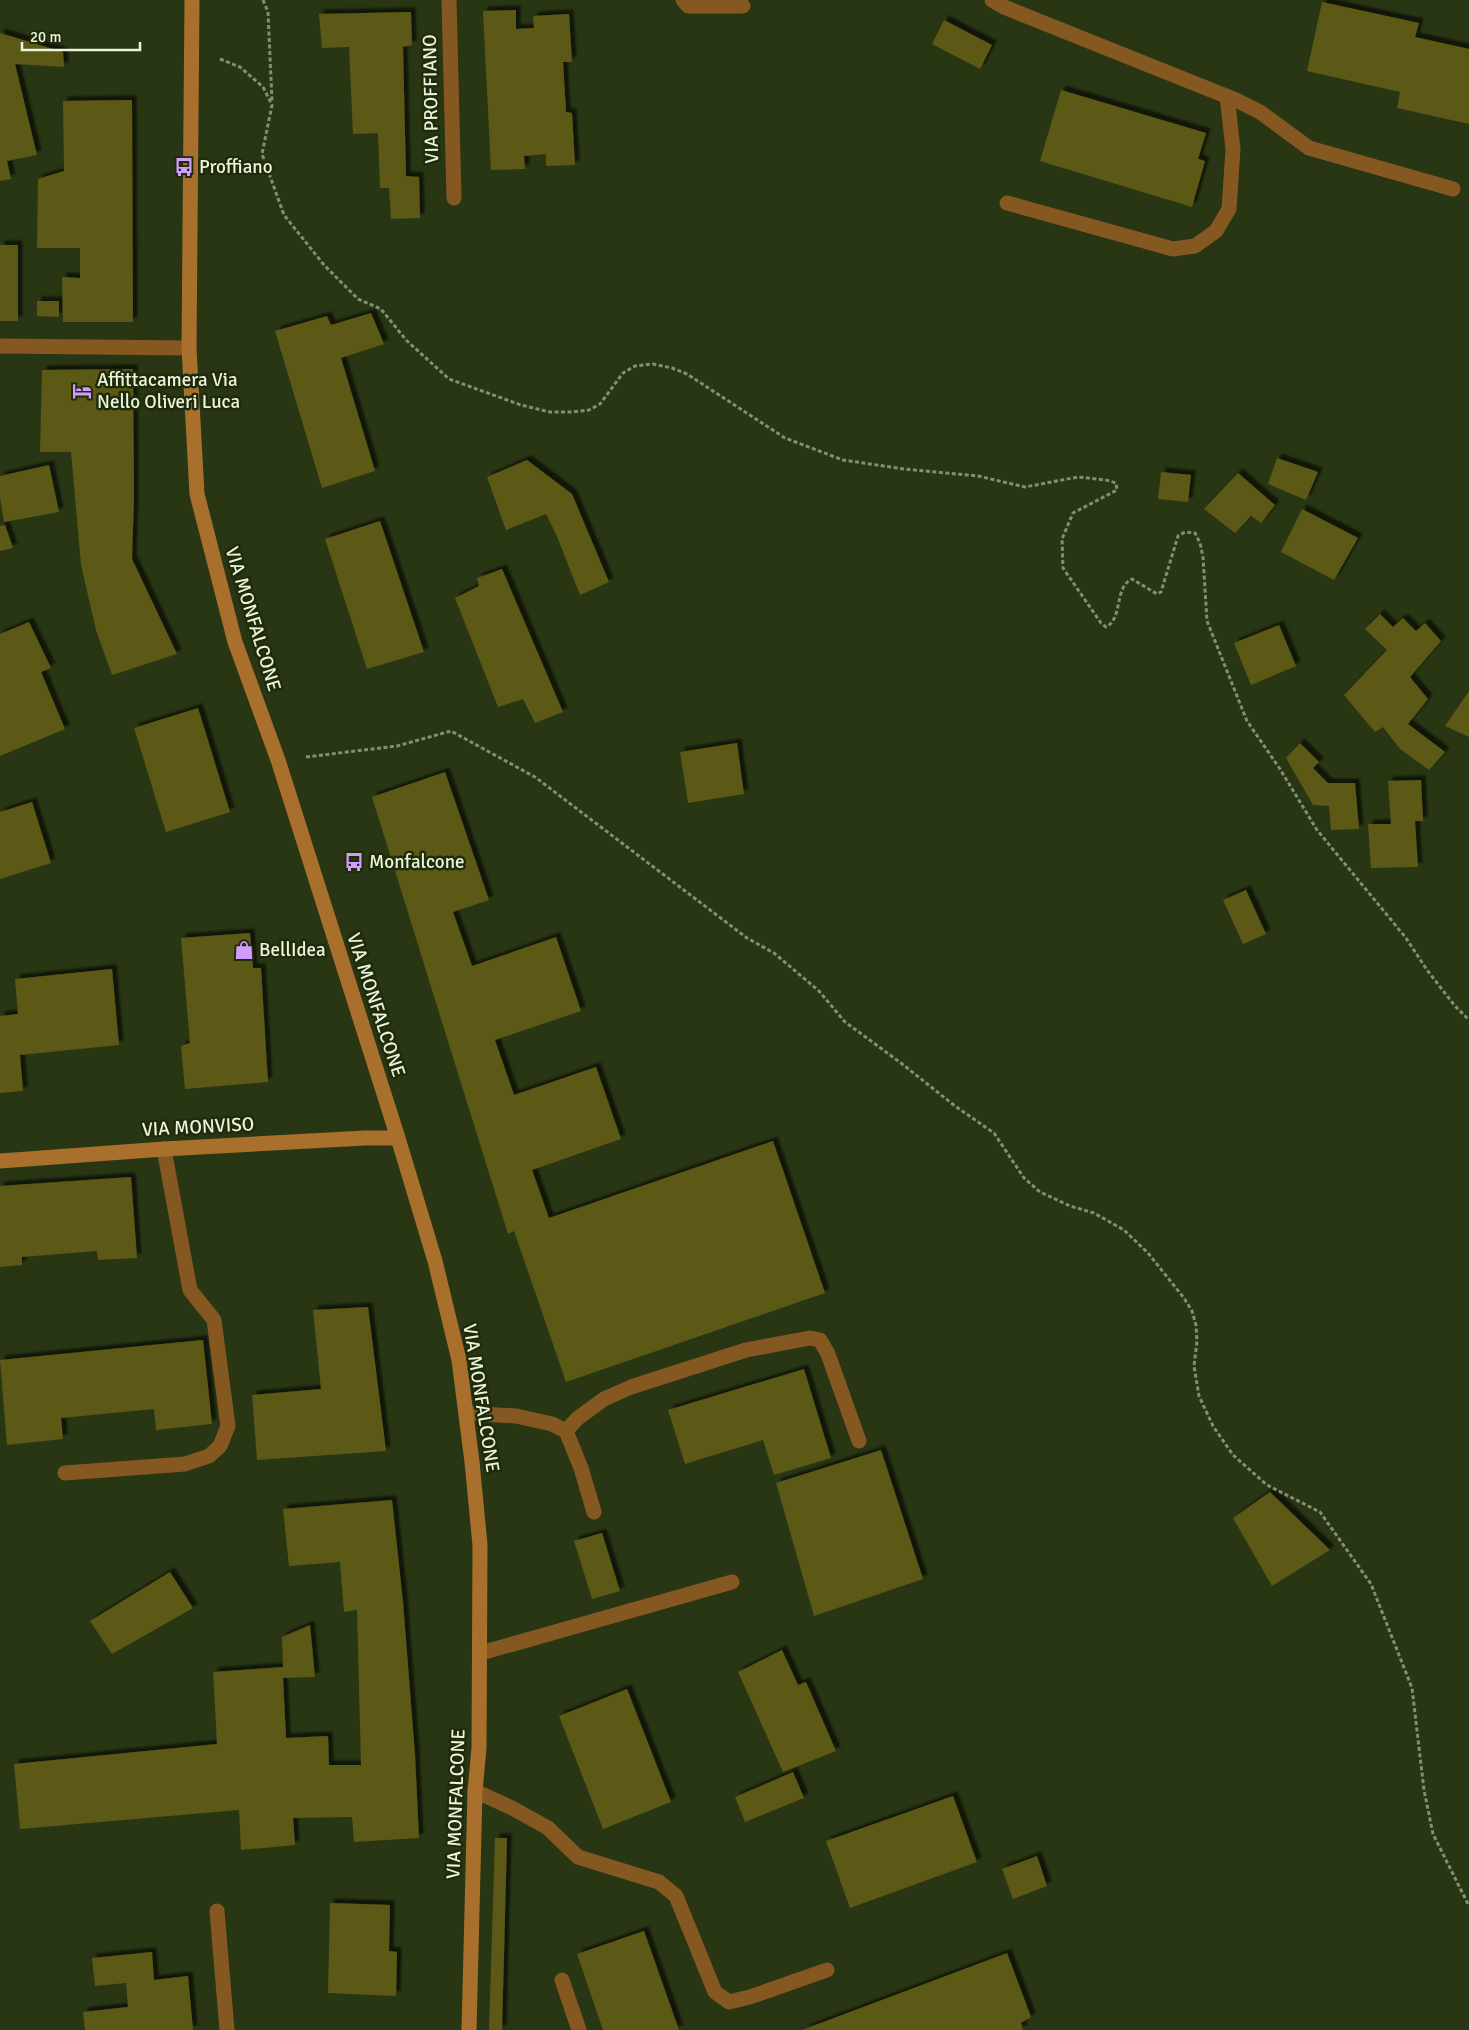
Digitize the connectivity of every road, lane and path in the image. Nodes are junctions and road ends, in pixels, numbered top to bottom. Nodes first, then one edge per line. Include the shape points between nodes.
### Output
1 (192, 0) edge
2 (263, 0) edge
3 (449, 0) edge
4 (683, 0) edge
5 (992, 0) edge
6 (743, 6) dead end
7 (191, 46) junction
8 (1226, 96) junction
9 (272, 104) junction
10 (1452, 189) dead end
11 (454, 198) dead end
12 (1007, 203) dead end
13 (0, 346) edge
14 (188, 348) junction
15 (278, 760) junction
16 (1469, 1020) edge
17 (398, 1138) junction
18 (164, 1148) junction
19 (0, 1161) edge
20 (466, 1413) junction
21 (566, 1431) junction
22 (859, 1440) dead end
23 (65, 1473) dead end
24 (594, 1512) dead end
25 (732, 1582) dead end
26 (480, 1653) junction
27 (475, 1791) junction
28 (1469, 1906) edge
29 (217, 1911) dead end
30 (827, 1970) dead end
31 (562, 1980) dead end
32 (227, 2030) edge
33 (469, 2030) edge
34 (579, 2030) edge

1 - 7 main road, VIA MONFALCONE
2 - 9 path via 268,12
3 - 11 street, VIA PROFFIANO
4 - 6 street via 688,6
5 - 8 street
7 - 9 path via 240,67 263,87
7 - 14 main road, VIA MONFALCONE
8 - 10 street via 1260,112 1309,148
8 - 12 street via 1233,149 1229,209 1216,231 1195,246 1173,249
9 - 16 path via 262,154 284,215 324,265 358,299 381,309 406,340 449,379 521,405 550,412 572,412 590,410 600,404 622,373 635,366 654,364 686,374 785,438 843,460 978,476 1026,487 1078,477 1116,483 1117,490 1073,513 1062,539 1063,568 1106,627 1114,620 1127,581 1132,579 1152,592 1161,592 1178,536 1185,532 1195,533 1203,557 1207,621 1247,721 1317,830
13 - 14 street
14 - 15 main road, VIA MONFALCONE via 197,494 235,642
15 - 17 main road, VIA MONFALCONE
15 - 28 path via 397,746 451,731 535,777 747,938 774,953 819,991 845,1022 994,1133 1024,1178 1040,1192 1094,1213 1124,1230 1148,1253 1192,1311 1196,1325 1194,1366 1199,1396 1213,1426 1234,1455 1267,1485 1320,1512 1371,1584 1412,1688 1424,1790 1433,1834
17 - 18 main road, VIA MONVISO
17 - 20 main road, VIA MONFALCONE via 435,1261 459,1360
18 - 19 main road, VIA MONVISO
18 - 23 street via 190,1290 214,1320 228,1426 220,1446 209,1456 185,1464
20 - 21 street via 516,1416 552,1424
20 - 26 main road, VIA MONFALCONE via 480,1545
21 - 22 street via 604,1399 632,1387 746,1350 810,1338 820,1340 828,1354
21 - 24 street
25 - 26 street
26 - 27 main road, VIA MONFALCONE
27 - 30 street via 548,1828 578,1857 659,1882 676,1896 716,1992 729,2002 750,1998
27 - 33 main road, VIA MONFALCONE
29 - 32 street
31 - 34 street

